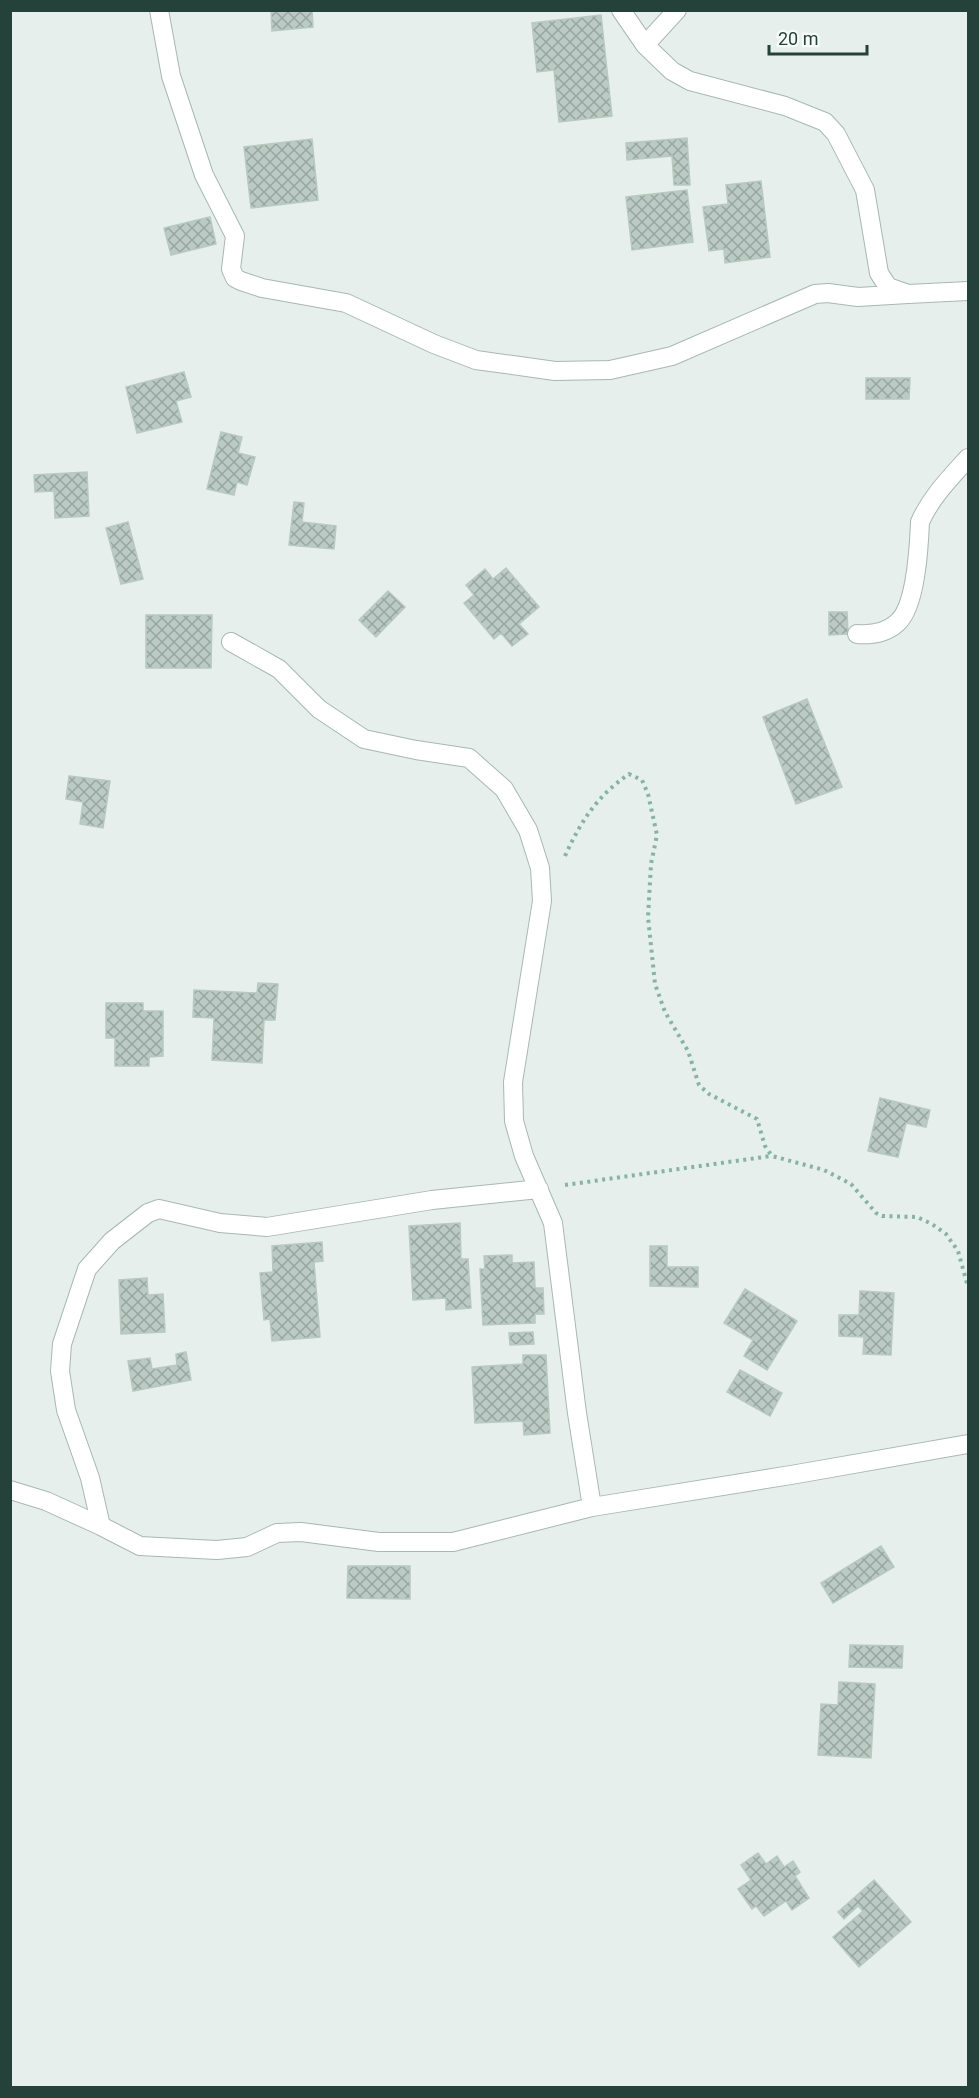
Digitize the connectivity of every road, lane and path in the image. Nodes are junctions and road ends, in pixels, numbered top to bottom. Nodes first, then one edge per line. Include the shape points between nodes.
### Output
1 (159, 10) edge
2 (621, 10) edge
3 (677, 10) edge
4 (645, 45) junction
5 (969, 291) edge
6 (908, 294) junction
7 (969, 458) edge
8 (857, 634) dead end
9 (231, 642) dead end
10 (561, 863) dead end
11 (772, 1156) junction
12 (538, 1189) junction
13 (969, 1287) edge
14 (969, 1444) edge
15 (10, 1490) edge
16 (592, 1507) junction
17 (101, 1526) junction

1 - 6 street via 171,76 204,175 235,236 231,269 241,281 346,303 476,360 555,371 610,370 672,356 815,294
2 - 4 street
3 - 4 street
4 - 6 street via 672,71 690,81 785,106 825,122 836,134 865,190 879,273 888,287
5 - 6 street
7 - 8 street via 941,488 920,522 914,587 906,611 897,623 874,635
9 - 12 street via 279,669 319,709 364,739 469,758 504,789 528,831 540,868 542,901 513,1082 514,1121
10 - 11 path via 595,803 629,774 642,780 657,835 648,917 655,984 665,1012 688,1051 699,1085 758,1119 765,1146
11 - 12 path
11 - 13 path via 824,1170 851,1184 882,1216 917,1217 932,1224 946,1234 958,1251
12 - 16 street via 553,1223
12 - 17 street via 432,1200 267,1227 220,1223 159,1209 148,1213 112,1241 87,1269 62,1344 60,1371 66,1410 90,1478
14 - 16 street
15 - 17 street via 46,1501
16 - 17 street via 453,1542 379,1542 277,1533 247,1547 217,1551 140,1546

